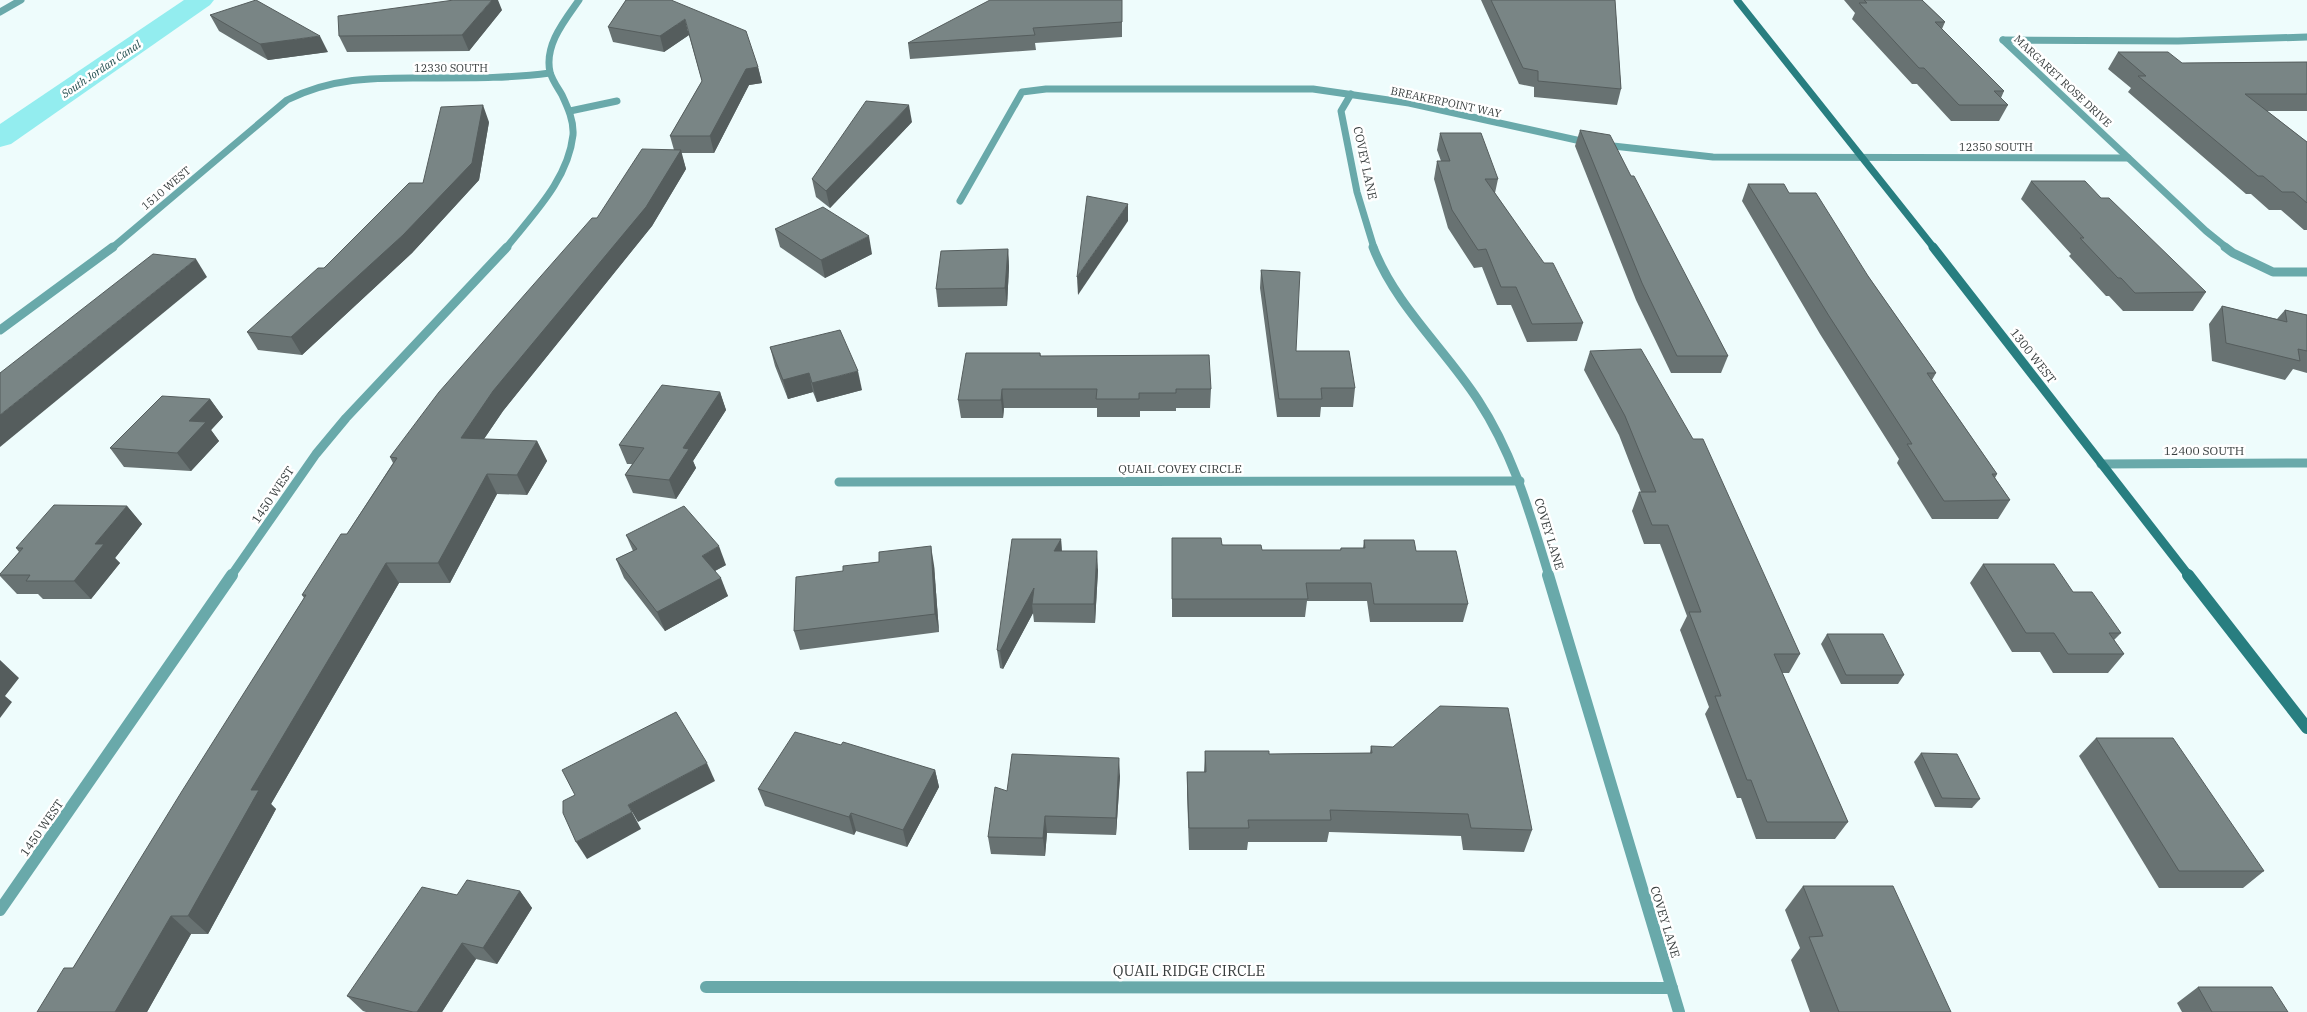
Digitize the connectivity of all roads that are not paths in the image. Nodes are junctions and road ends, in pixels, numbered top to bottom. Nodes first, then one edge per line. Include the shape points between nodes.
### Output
1 (21, 0) edge
2 (579, 0) edge
3 (1737, 0) edge
4 (0, 12) edge
5 (2307, 37) edge
6 (550, 73) junction
7 (352, 78) joint
8 (1351, 94) junction
9 (618, 101) dead end
10 (570, 111) junction
11 (1864, 158) junction
12 (2128, 158) junction
13 (960, 201) dead end
14 (2307, 272) edge
15 (0, 330) edge
16 (2307, 463) edge
17 (2101, 464) junction
18 (1520, 481) junction
19 (839, 482) dead end
20 (2307, 728) edge
21 (0, 910) edge
22 (706, 987) dead end
23 (1672, 988) junction
24 (1679, 1012) edge

1 - 4 street
2 - 6 street via 557,31 549,59
3 - 11 street, 1300 WEST
5 - 12 street, MARGARET ROSE DRIVE via 2168,41 2003,40
6 - 7 street, 12330 SOUTH via 516,78
6 - 10 street, 1450 WEST
7 - 15 street, 1510 WEST via 319,84 287,100 126,238
8 - 11 street, BREAKERPOINT WAY via 1409,103 1582,142 1646,151 1713,157
8 - 13 street, BREAKERPOINT WAY via 1275,88 1071,88 1022,92
8 - 18 street, COVEY LANE via 1342,111 1372,245 1400,294 1490,417
9 - 10 street
10 - 21 street, 1450 WEST via 573,134 567,160 555,187 503,252 316,454
11 - 12 street, 12350 SOUTH
11 - 17 street, 1300 WEST
12 - 14 street, MARGARET ROSE DRIVE via 2233,253 2273,272
16 - 17 street, 12400 SOUTH
17 - 20 street, 1300 WEST
18 - 19 street, QUAIL COVEY CIRCLE
18 - 23 street, COVEY LANE
22 - 23 street, QUAIL RIDGE CIRCLE
23 - 24 street, COVEY LANE

